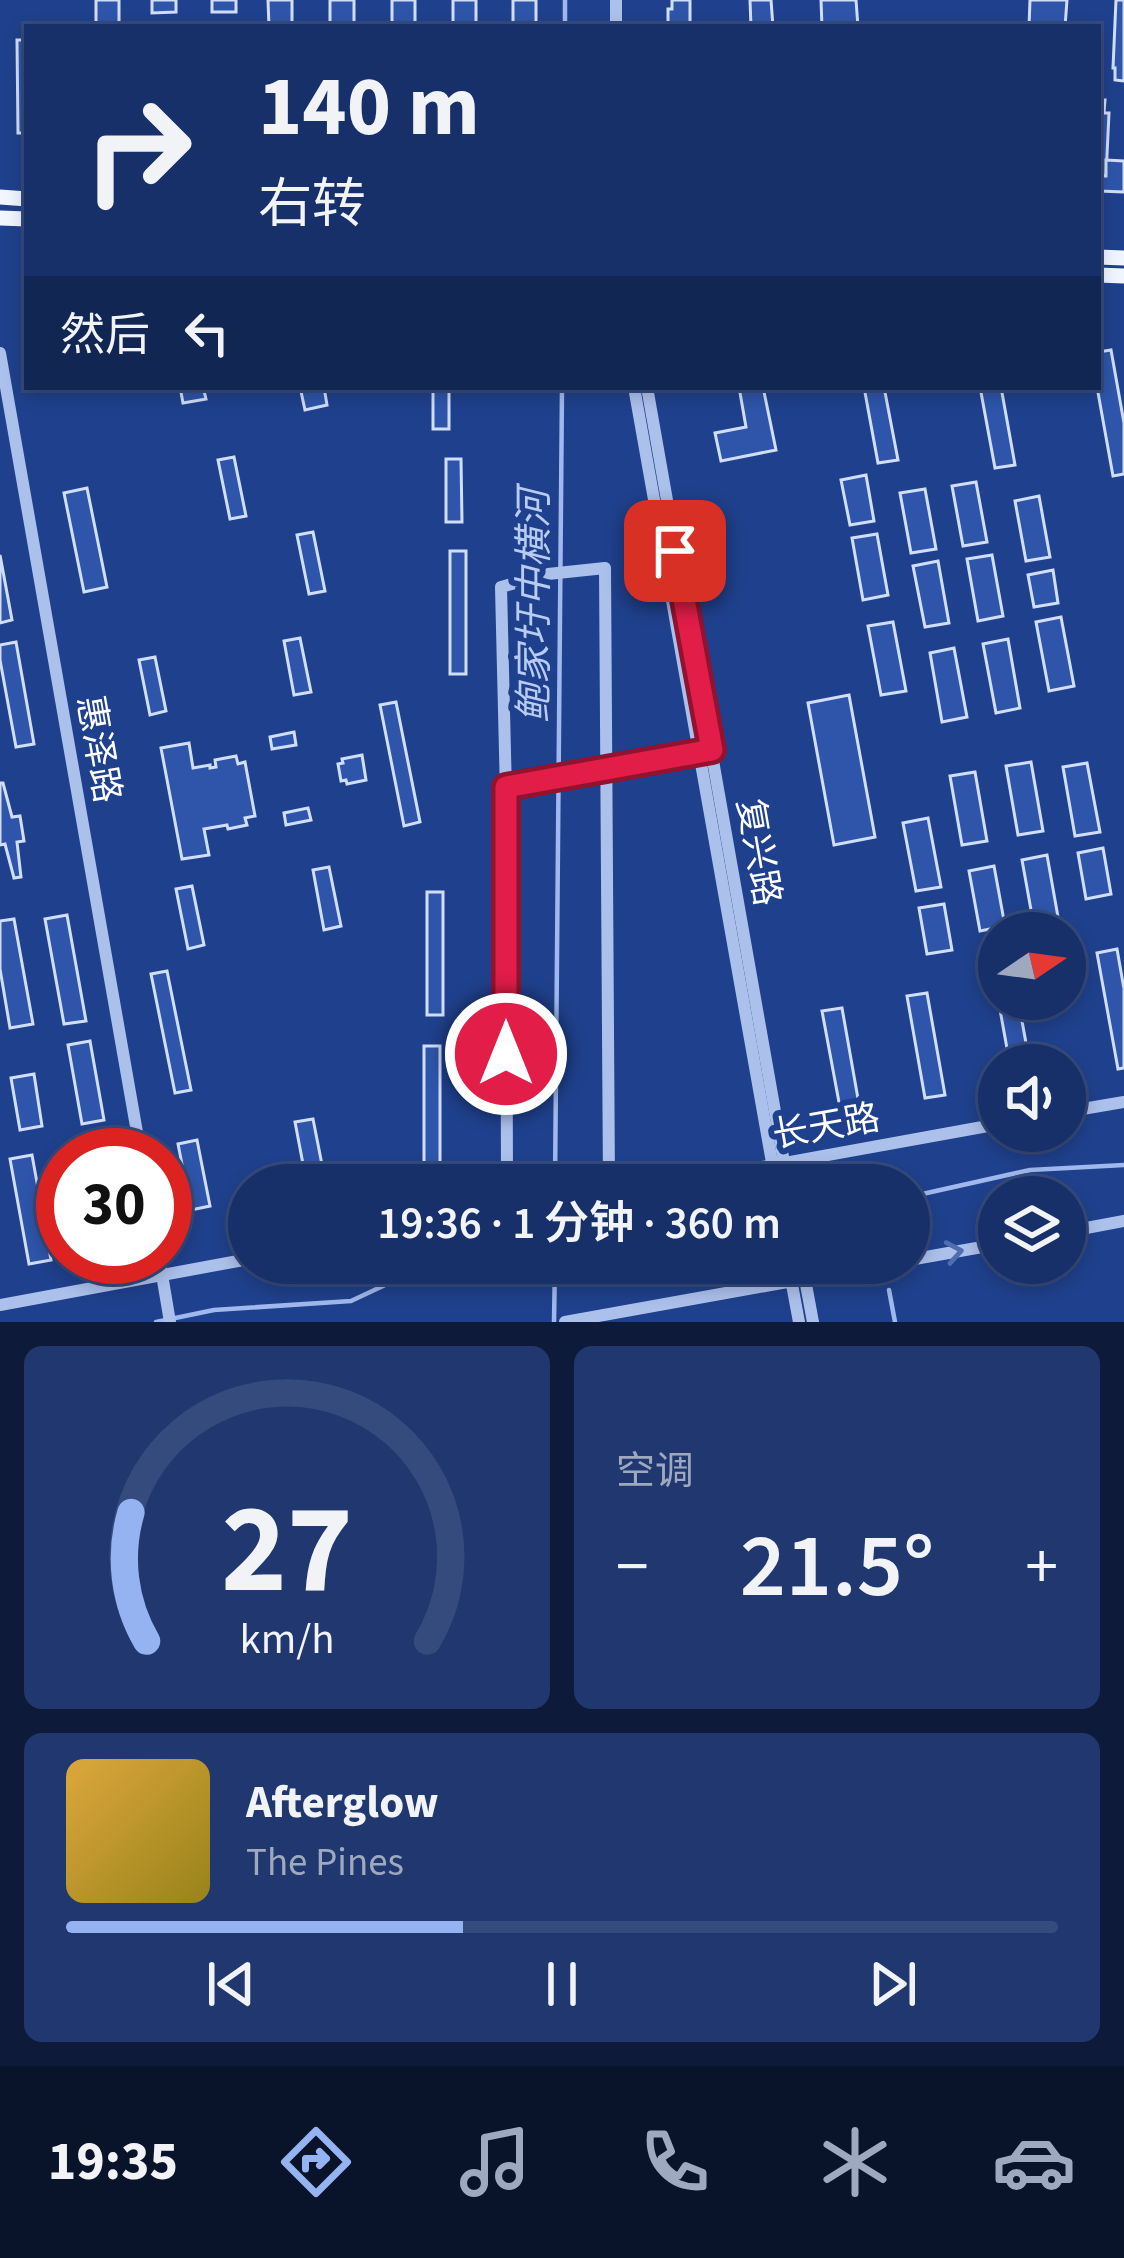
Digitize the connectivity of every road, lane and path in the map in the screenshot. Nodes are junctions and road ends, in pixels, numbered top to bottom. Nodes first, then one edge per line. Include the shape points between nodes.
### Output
1 (0, 353) edge
2 (635, 390) edge
3 (647, 390) edge
4 (705, 751) junction
5 (606, 768) junction
6 (506, 787) junction
7 (1124, 1102) edge
8 (1086, 1108) edge
9 (136, 1128) edge
10 (978, 1128) edge
11 (507, 1164) edge
12 (609, 1164) edge
13 (778, 1164) joint
14 (1124, 1221) edge
15 (1086, 1228) edge
16 (978, 1248) edge
17 (930, 1256) edge
18 (228, 1263) edge
19 (192, 1269) edge
20 (113, 1284) edge
21 (164, 1284) edge
22 (776, 1284) edge
23 (798, 1284) edge
24 (799, 1284) edge
25 (0, 1305) edge
26 (170, 1316) edge
27 (569, 1321) edge
28 (799, 1322) edge
29 (813, 1322) edge

1 - 9 street, 惠泽路
2 - 4 street, 复兴路
3 - 4 street, 复兴路
4 - 5 street
4 - 13 street, 复兴路
5 - 6 street
5 - 6 street via 605,568 548,574 501,587
5 - 12 street
6 - 11 street
7 - 8 street
10 - 13 street, 长天路
14 - 15 street
17 -> 16 street
18 - 19 street
20 - 25 street
21 - 26 street
22 - 27 street
23 - 28 street
24 - 29 street

